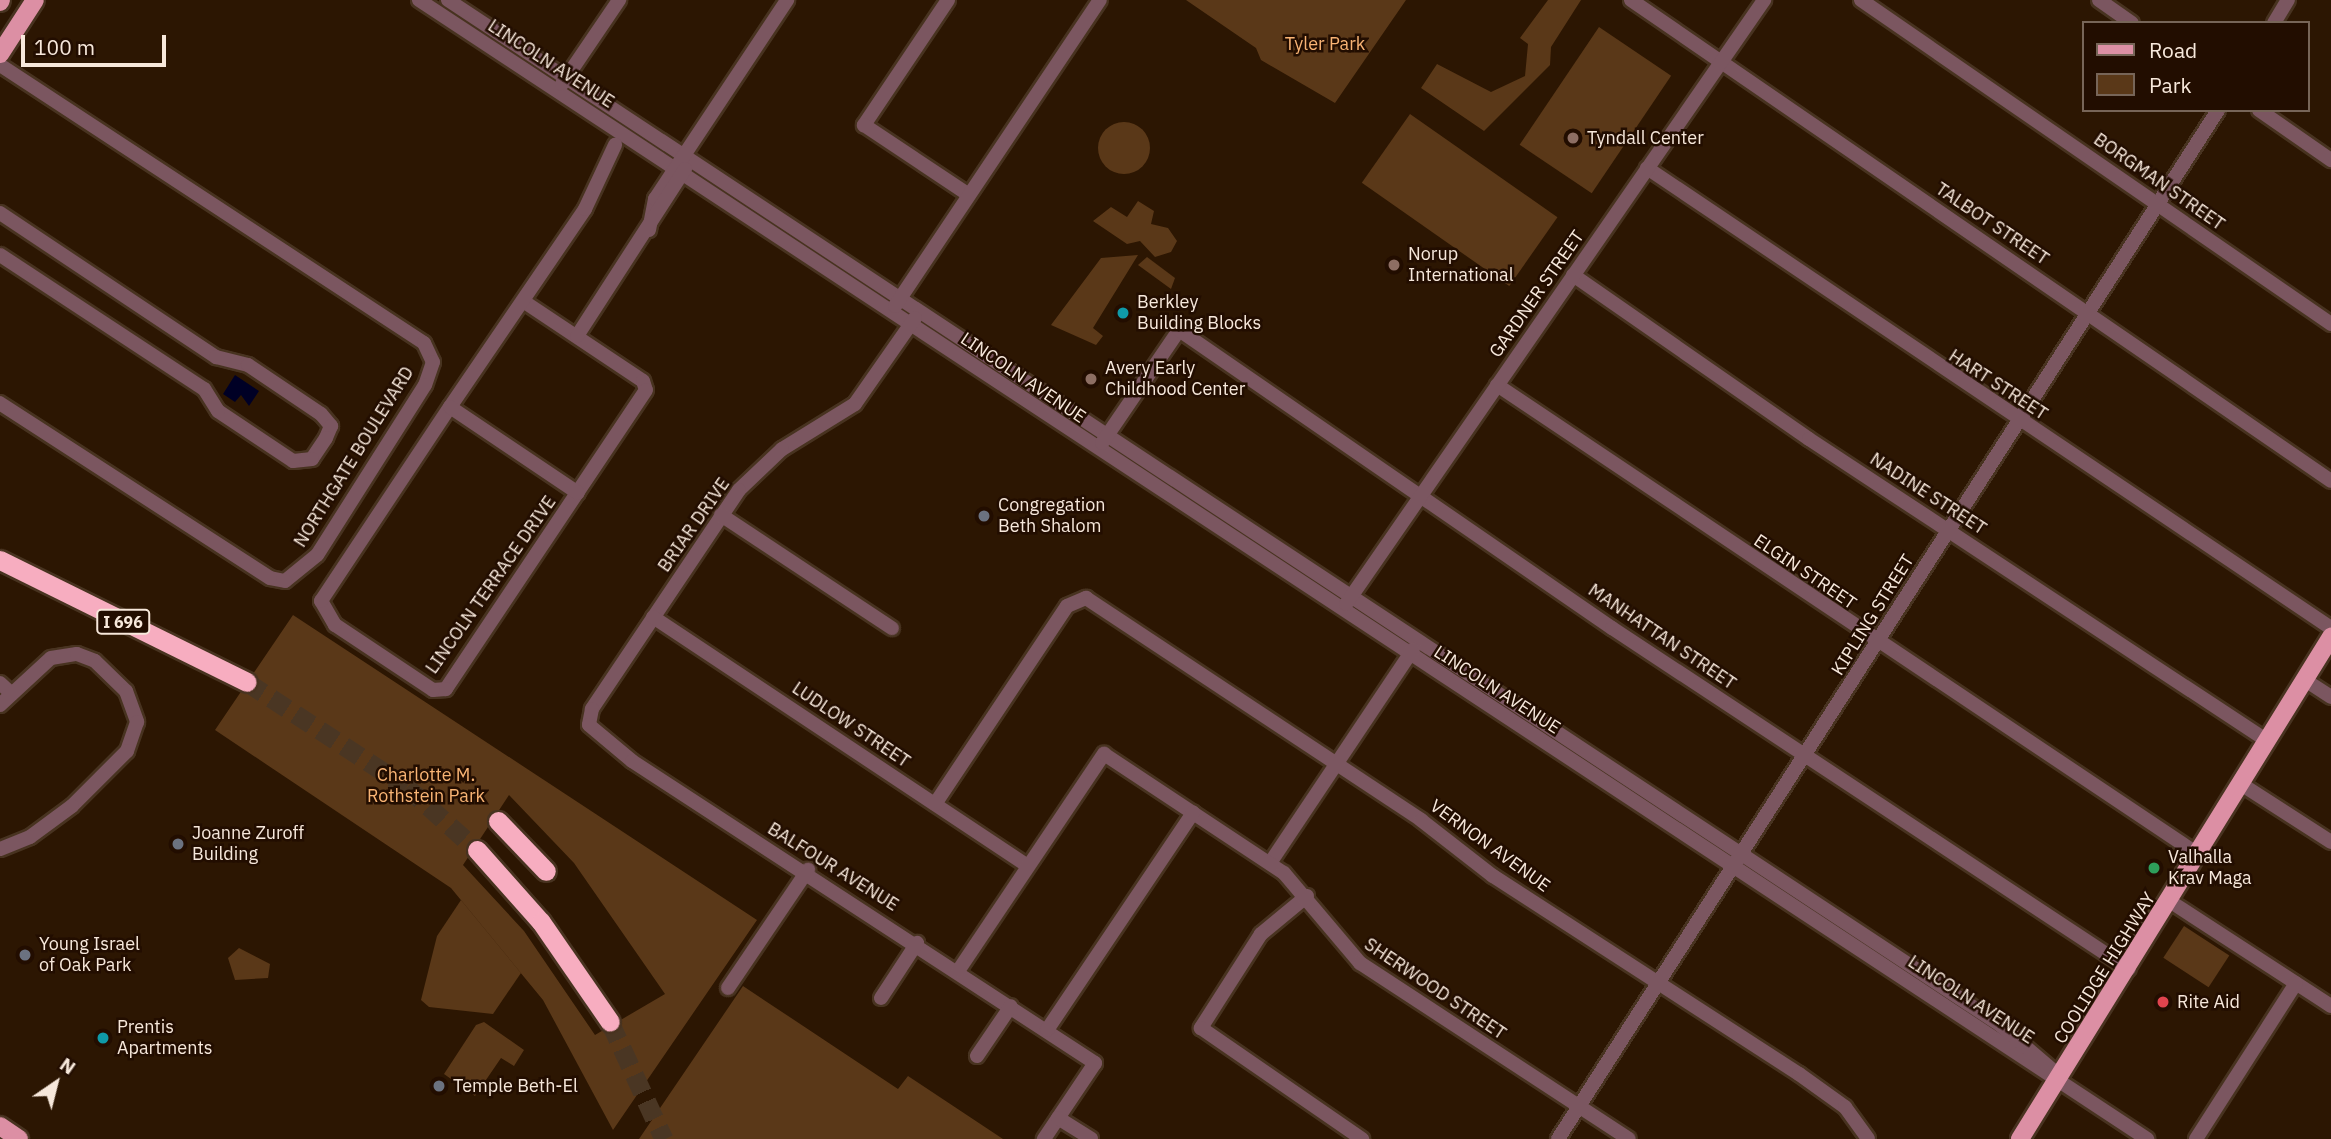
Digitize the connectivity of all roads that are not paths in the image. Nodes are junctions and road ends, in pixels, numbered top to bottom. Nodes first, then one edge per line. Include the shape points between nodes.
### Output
1 (419, 0) edge
2 (448, 0) edge
3 (618, 0) edge
4 (787, 0) edge
5 (948, 0) edge
6 (1100, 0) edge
7 (1631, 0) edge
8 (1764, 0) edge
9 (1861, 0) edge
10 (2099, 0) edge
11 (2288, 0) edge
12 (32, 3) edge
13 (2129, 21) edge
14 (2275, 21) edge
15 (0, 54) edge
16 (1721, 62) junction
17 (0, 65) edge
18 (566, 78) junction
19 (557, 91) junction
20 (2217, 112) edge
21 (2262, 112) edge
22 (615, 145) dead end
23 (684, 156) junction
24 (2331, 160) edge
25 (1647, 169) junction
26 (681, 173) junction
27 (969, 195) junction
28 (2158, 204) junction
29 (0, 213) edge
30 (0, 255) edge
31 (1573, 275) junction
32 (523, 301) junction
33 (895, 307) junction
34 (2089, 313) junction
35 (914, 320) junction
36 (2331, 324) edge
37 (577, 337) junction
38 (1497, 385) junction
39 (0, 403) edge
40 (450, 407) junction
41 (2019, 422) junction
42 (1101, 444) junction
43 (2331, 481) edge
44 (578, 493) junction
45 (1421, 497) junction
46 (721, 515) junction
47 (1949, 531) junction
48 (0, 560) edge
49 (1345, 605) junction
50 (653, 617) junction
51 (892, 628) dead end
52 (2331, 628) edge
53 (2331, 637) edge
54 (1878, 644) junction
55 (1413, 649) junction
56 (2305, 680) junction
57 (247, 682) tunnel mouth
58 (0, 683) edge
59 (12, 694) junction
60 (2331, 697) edge
61 (0, 705) edge
62 (589, 725) joint
63 (2266, 740) junction
64 (1806, 756) junction
65 (1337, 763) junction
66 (2241, 784) junction
67 (936, 804) junction
68 (1193, 813) junction
69 (498, 821) dead end
70 (2331, 842) edge
71 (0, 849) edge
72 (477, 850) tunnel mouth
73 (1743, 855) junction
74 (2200, 855) junction
75 (1270, 863) junction
76 (1028, 866) junction
77 (1735, 868) junction
78 (808, 870) junction
79 (546, 871) dead end
80 (1307, 896) junction
81 (2171, 902) junction
82 (918, 943) junction
83 (2129, 969) junction
84 (958, 971) junction
85 (2296, 983) junction
86 (1659, 984) junction
87 (728, 988) dead end
88 (881, 998) dead end
89 (1011, 1006) junction
90 (2331, 1006) edge
91 (610, 1022) tunnel mouth
92 (1047, 1030) junction
93 (977, 1056) dead end
94 (2060, 1078) junction
95 (1579, 1106) junction
96 (1058, 1118) junction
97 (0, 1126) edge
98 (19, 1139) edge
99 (1044, 1139) edge
100 (1091, 1139) edge
101 (1362, 1139) edge
102 (1558, 1139) edge
103 (1629, 1139) edge
104 (1868, 1139) edge
105 (2020, 1139) edge
106 (2147, 1139) edge
107 (2196, 1139) edge

1 - 19 street, LINCOLN AVENUE
2 - 18 street, LINCOLN AVENUE
3 - 18 street
4 - 23 street
5 - 27 street via 864,125
6 - 27 street
7 - 16 street, TALBOT STREET
8 - 16 street, GARDNER STREET
9 - 28 street, BORGMAN STREET
10 - 13 street
11 - 14 street
12 - 15 main road
16 - 25 street, GARDNER STREET
16 - 34 street, TALBOT STREET
17 - 39 street, NORTHGATE BOULEVARD via 424,343 433,362 425,385 317,555 285,581 270,578
18 - 19 street
18 - 23 street, LINCOLN AVENUE
19 - 26 street, LINCOLN AVENUE
20 - 28 street, KIPLING STREET
21 - 24 street
22 - 32 street, LINCOLN TERRACE DRIVE via 585,209
23 - 26 street
23 - 33 street, LINCOLN AVENUE
25 - 31 street, GARDNER STREET
25 - 41 street, HART STREET
26 - 33 street, LINCOLN AVENUE
26 - 37 street via 655,199 649,230
27 - 33 street
28 - 34 street, KIPLING STREET
28 - 36 street, BORGMAN STREET
29 - 30 street, NORTHGATE BOULEVARD via 216,357 248,365 321,414 331,426 326,438 312,459 293,461 218,411 204,388
31 - 38 street, GARDNER STREET
31 - 47 street, NADINE STREET
32 - 37 street, LINCOLN TERRACE DRIVE
32 - 40 street, LINCOLN TERRACE DRIVE
33 - 35 street, LINCOLN AVENUE
34 - 41 street, KIPLING STREET
34 - 43 street, TALBOT STREET
35 - 42 street, LINCOLN AVENUE
35 - 46 street, BRIAR DRIVE via 863,395 782,449
37 - 44 street, LINCOLN TERRACE DRIVE via 643,381 646,390
38 - 45 street, GARDNER STREET
38 - 54 street, ELGIN STREET
40 - 44 street, LINCOLN TERRACE DRIVE
40 - 44 street, LINCOLN TERRACE DRIVE via 321,601 325,617 366,646 433,690 446,689
41 - 47 street, KIPLING STREET
41 - 52 street, HART STREET
42 - 45 street, MANHATTAN STREET via 1179,330
42 - 49 street, LINCOLN AVENUE
45 - 49 street, GARDNER STREET
45 - 64 street, MANHATTAN STREET
46 - 50 street, BRIAR DRIVE
46 - 51 street
47 - 54 street, KIPLING STREET
47 - 63 street, NADINE STREET
48 - 57 highway, I 696
49 - 55 street, LINCOLN AVENUE
50 - 62 street, BRIAR DRIVE via 592,709
50 - 67 street, LUDLOW STREET
53 - 56 main road, COOLIDGE HIGHWAY
54 - 64 street, KIPLING STREET
54 - 74 street, ELGIN STREET
55 - 65 street
55 - 73 street, LINCOLN AVENUE
55 - 77 street, LINCOLN AVENUE
56 - 60 street
56 - 63 main road, COOLIDGE HIGHWAY
58 - 59 street
59 - 61 street
59 - 71 street via 42,664 68,653 95,661 136,709 127,751 54,821
62 - 78 street, BALFOUR AVENUE via 632,761
63 - 66 main road, COOLIDGE HIGHWAY
64 - 73 street, KIPLING STREET
64 - 83 street, MANHATTAN STREET
65 - 67 street, VERNON AVENUE via 1079,596
65 - 75 street
65 - 86 street, VERNON AVENUE via 1493,876
66 - 70 street
66 - 74 main road, COOLIDGE HIGHWAY
67 - 76 street, LUDLOW STREET
68 - 75 street, SHERWOOD STREET
68 - 76 street, SHERWOOD STREET via 1104,754
68 - 92 street
69 - 79 highway
72 - 91 highway via 553,936
73 - 77 street, KIPLING STREET
73 - 94 street, LINCOLN AVENUE via 2000,1025
74 - 81 main road, COOLIDGE HIGHWAY
75 - 80 street, SHERWOOD STREET
76 - 84 street
77 - 86 street, KIPLING STREET
77 - 94 street, LINCOLN AVENUE
78 - 82 street, BALFOUR AVENUE
78 - 87 street
80 - 95 street, SHERWOOD STREET via 1331,936 1360,964
80 - 101 street via 1261,934 1201,1028
81 - 83 main road, COOLIDGE HIGHWAY
81 - 85 street
82 - 84 street, BALFOUR AVENUE
82 - 88 street
83 - 94 main road, COOLIDGE HIGHWAY
84 - 89 street, BALFOUR AVENUE
85 - 90 street
85 - 107 street
86 - 95 street, KIPLING STREET
86 - 104 street, VERNON AVENUE via 1845,1107
89 - 92 street, BALFOUR AVENUE
89 - 93 street
92 - 96 street, BALFOUR AVENUE via 1096,1063
94 - 105 main road, COOLIDGE HIGHWAY
94 - 106 street
95 - 102 street, KIPLING STREET
95 - 103 street, SHERWOOD STREET
96 - 99 street
96 - 100 street
97 - 98 main road

